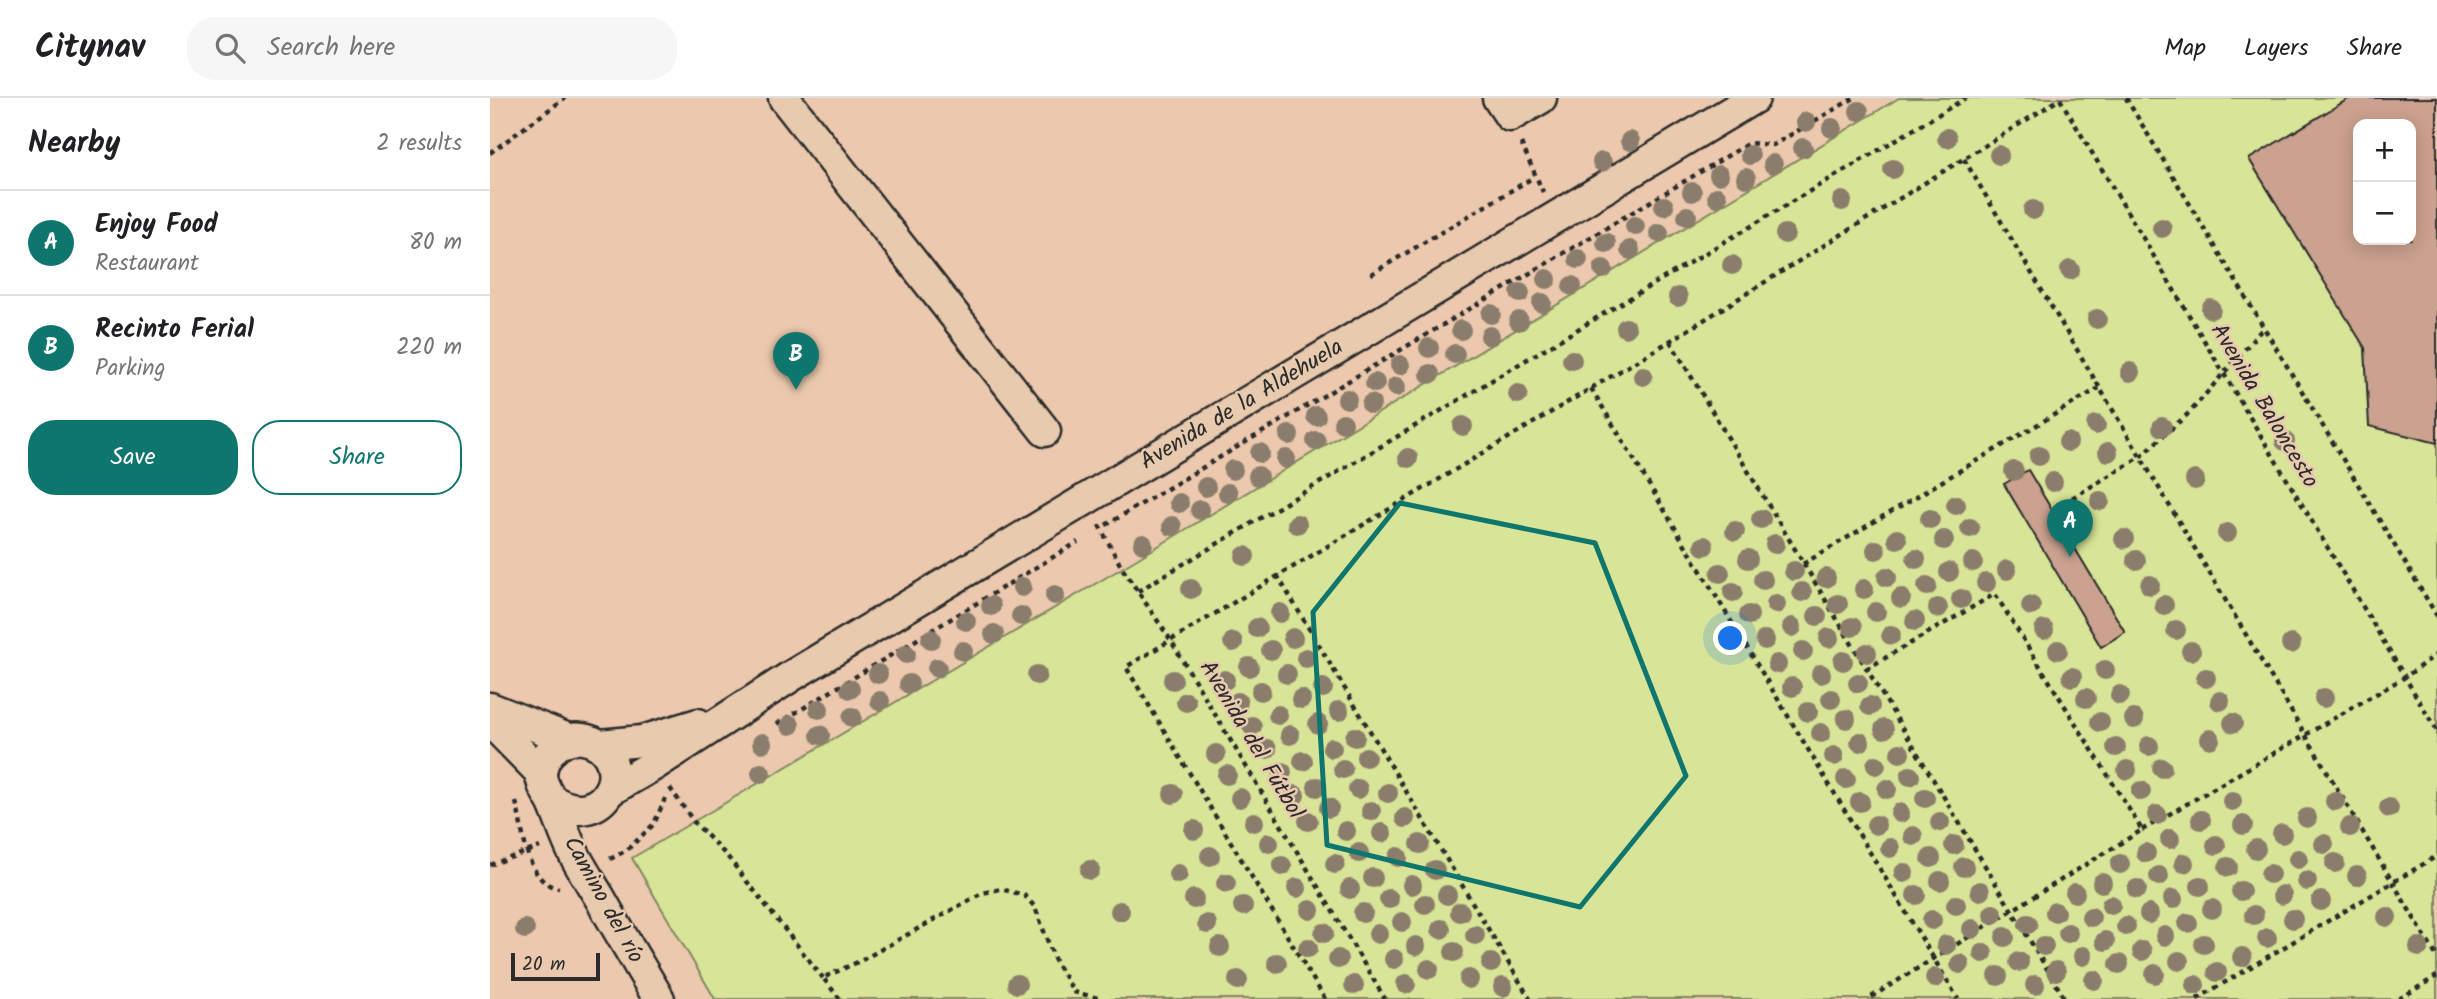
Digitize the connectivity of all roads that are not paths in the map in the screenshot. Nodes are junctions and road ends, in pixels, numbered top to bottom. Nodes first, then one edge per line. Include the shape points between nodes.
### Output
1 (784, 98) edge
2 (1541, 98) edge
3 (1754, 98) edge
4 (1504, 107) edge
5 (1045, 431) dead end
6 (490, 708) edge
7 (732, 713) junction
8 (490, 721) edge
9 (568, 739) junction
10 (600, 746) junction
11 (547, 787) junction
12 (609, 791) junction
13 (659, 999) edge

1 - 5 street
2 - 4 street
3 - 7 street, Avenida de la Aldehuela
6 - 9 street
7 - 10 street, Avenida de la Aldehuela via 642,741
7 - 12 street, Avenida de la Aldehuela via 662,777
8 - 11 street
9 - 10 street
9 - 11 street via 553,747 545,759
10 - 12 street via 610,758 614,774
11 - 12 street via 564,808 582,810 598,804
11 - 13 street, Camino del río via 573,852

